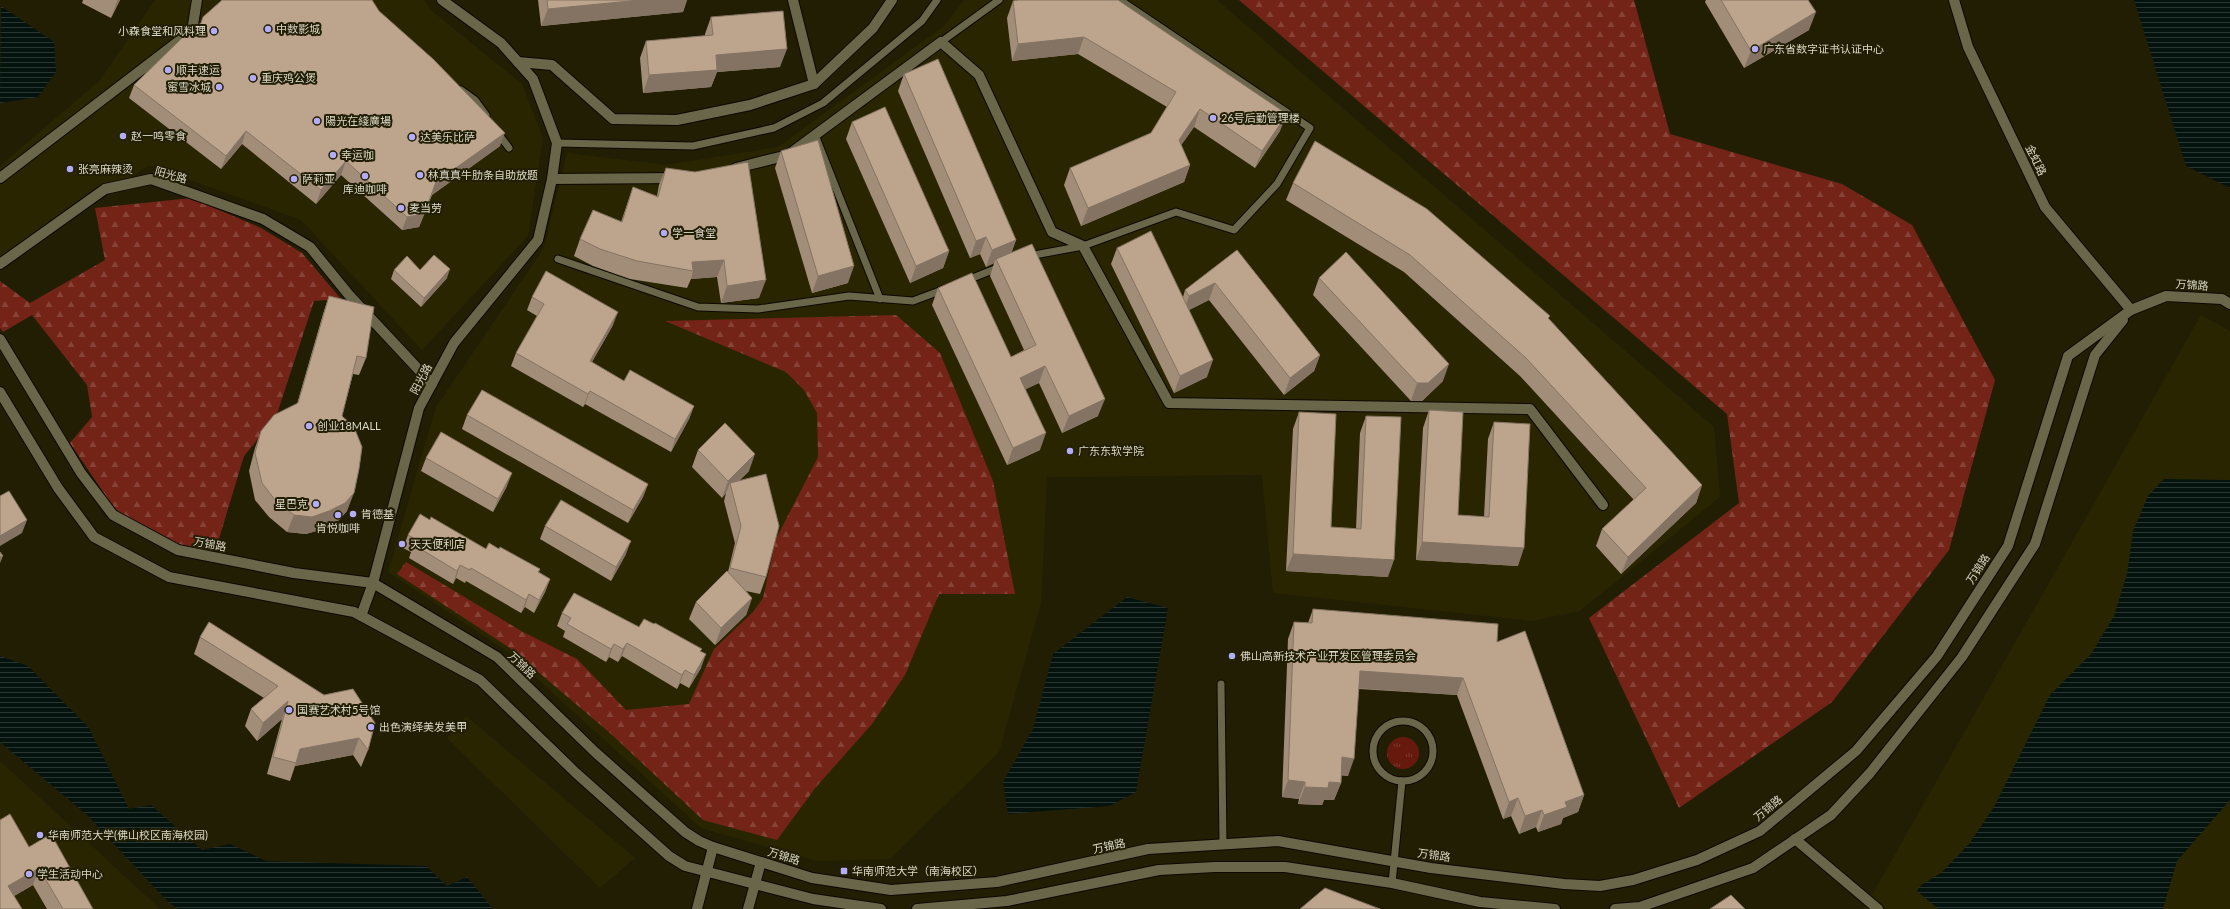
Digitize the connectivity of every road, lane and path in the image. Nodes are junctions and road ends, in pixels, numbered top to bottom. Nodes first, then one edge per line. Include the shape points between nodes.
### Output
1 (197, 0) edge
2 (442, 0) edge
3 (793, 0) edge
4 (892, 0) edge
5 (938, 0) edge
6 (999, 0) edge
7 (1120, 0) edge
8 (1954, 0) edge
9 (941, 42) junction
10 (518, 62) junction
11 (814, 84) junction
12 (456, 86) edge
13 (815, 135) junction
14 (557, 143) junction
15 (509, 148) dead end
16 (728, 170) edge
17 (0, 178) edge
18 (683, 178) edge
19 (552, 179) junction
20 (1083, 246) junction
21 (1022, 258) edge
22 (558, 259) dead end
23 (0, 264) edge
24 (1008, 264) edge
25 (957, 284) edge
26 (950, 287) edge
27 (880, 299) junction
28 (2230, 304) edge
29 (2131, 310) junction
30 (0, 339) edge
31 (432, 384) junction
32 (0, 392) edge
33 (1603, 505) dead end
34 (373, 583) junction
35 (361, 616) junction
36 (1221, 684) dead end
37 (1402, 781) junction
38 (1795, 839) junction
39 (1223, 844) junction
40 (713, 847) junction
41 (1393, 861) junction
42 (761, 862) junction
43 (707, 873) junction
44 (1392, 883) junction
45 (754, 885) junction
46 (697, 909) edge
47 (748, 909) edge
48 (881, 909) edge
49 (917, 909) edge
50 (1556, 909) edge
51 (1615, 909) edge
52 (1878, 909) edge

1 - 17 street via 192,31
2 - 10 street via 501,43
3 - 11 street
4 - 11 street via 873,28
5 - 14 lane via 922,21 823,103 774,128 693,146
6 - 9 lane
7 - 20 lane via 1310,128 1277,184 1234,230 1176,212
8 - 29 street, 金虹路 via 1968,47 2045,207
9 - 13 street
9 - 20 street via 979,75 1052,232
10 - 11 street via 552,65 613,119 677,120 750,105
10 - 14 street via 533,79
12 - 15 lane via 475,100
13 - 16 street via 788,155
13 - 27 lane
14 - 19 street, 阳光路
18 - 19 street
19 - 31 street, 阳光路 via 538,240 454,343
20 - 21 lane
20 - 33 street via 1169,403 1530,409
22 - 27 lane via 698,307 758,309 849,296
23 - 31 street, 阳光路 via 105,189 151,179 263,219 310,247 349,294
24 - 25 lane
26 - 27 lane via 914,301
28 - 29 street, 万锦路 via 2222,299 2166,296
29 - 38 street, 万锦路 via 2095,355 2035,544 1962,657 1870,773 1831,815
29 - 41 street, 万锦路 via 2068,356 2008,546 1937,656 1856,751 1760,831 1697,860 1633,880 1600,886 1564,884
30 - 34 street, 万锦路 via 81,472 113,515 178,550 294,573
31 - 34 street, 阳光路 via 419,408
32 - 35 street via 58,488 94,537 169,577 354,612
34 - 35 street, 阳光路
34 - 40 street, 万锦路 via 497,657 595,752 685,832
35 - 43 street via 480,680 576,773 669,856 684,866
36 - 39 lane
37 - 37 lane via 1388,777 1381,770 1374,753 1377,739 1385,728 1402,721 1412,723 1425,731 1432,744 1433,754 1425,772 1416,778
37 - 41 lane
38 - 51 street, 万锦路 via 1753,868 1640,907
38 - 52 street
39 - 41 street, 万锦路 via 1278,841
39 - 42 street, 万锦路 via 1148,849 997,882 891,890 812,878
40 - 42 street, 万锦路
40 - 43 street
41 - 44 lane
42 - 45 street
43 - 45 street
43 - 46 street
44 - 49 street via 1284,867 1159,870 1007,901
44 - 50 street via 1480,902
45 - 47 street
45 - 48 street via 813,899

